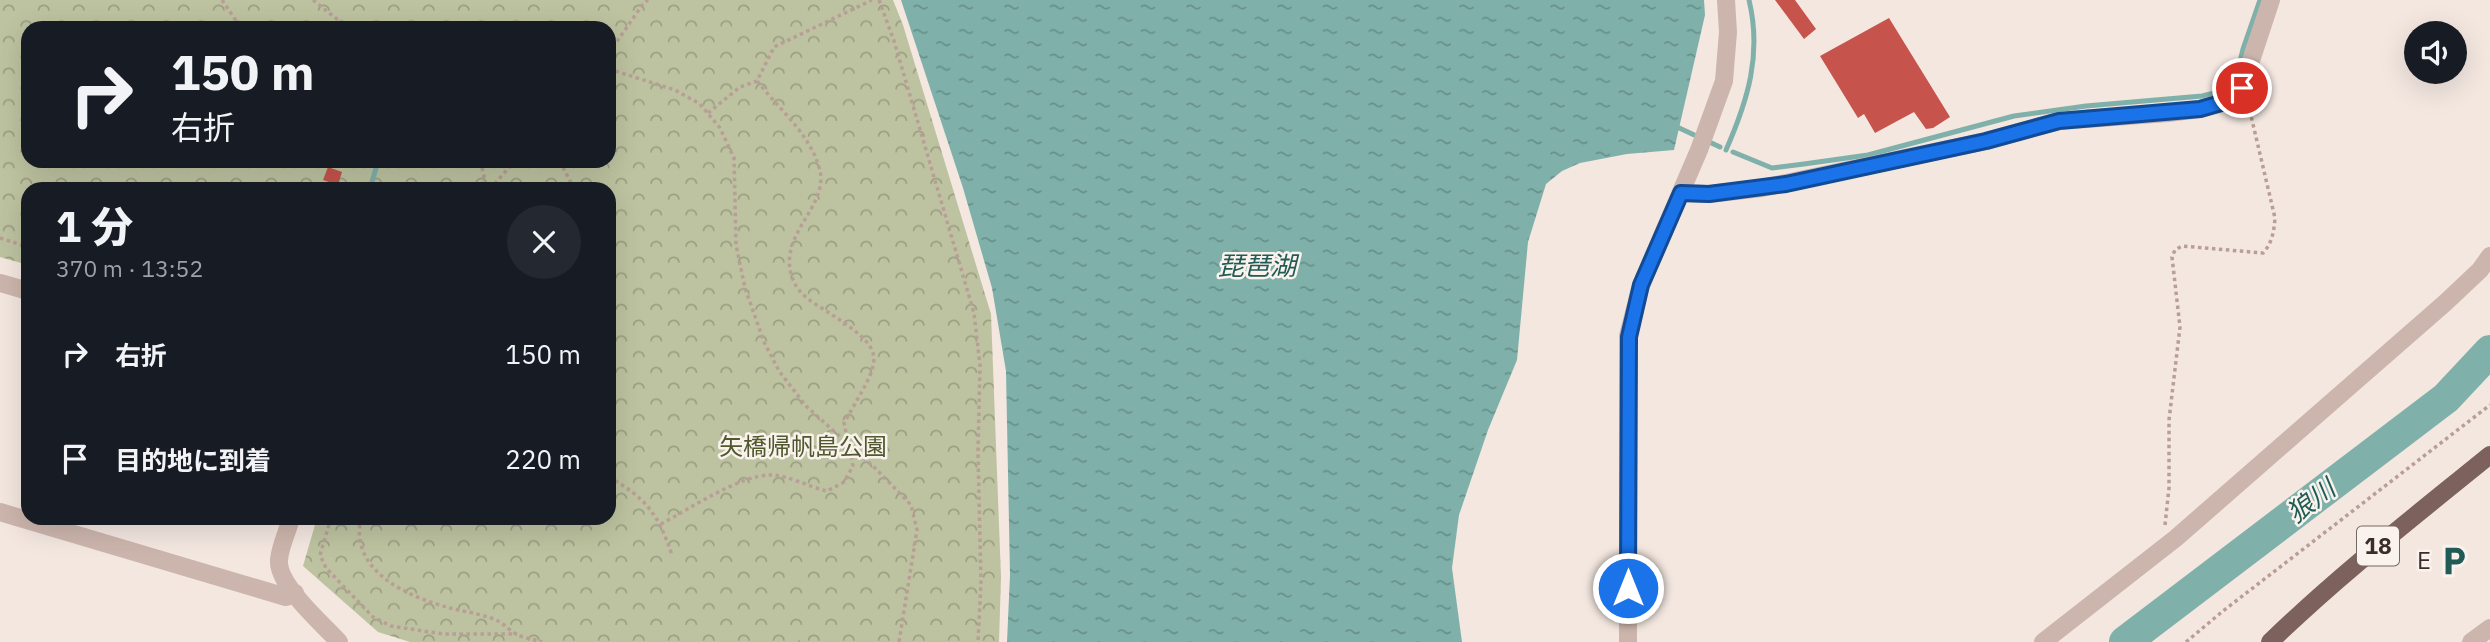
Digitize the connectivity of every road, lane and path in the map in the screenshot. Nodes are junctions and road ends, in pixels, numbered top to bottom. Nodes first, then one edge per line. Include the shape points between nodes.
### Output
1 (222, 0) edge
2 (313, 0) edge
3 (648, 0) edge
4 (872, 0) edge
5 (879, 0) edge
6 (1726, 0) edge
7 (2271, 0) edge
8 (237, 21) edge
9 (339, 21) edge
10 (616, 43) edge
11 (616, 71) edge
12 (757, 81) junction
13 (2242, 88) junction
14 (708, 113) junction
15 (509, 168) edge
16 (496, 182) edge
17 (1681, 193) junction
18 (0, 238) edge
19 (21, 245) edge
20 (2490, 256) edge
21 (0, 283) edge
22 (21, 289) edge
23 (2490, 405) edge
24 (846, 442) junction
25 (2490, 455) edge
26 (616, 482) edge
27 (0, 512) edge
28 (21, 518) edge
29 (661, 524) junction
30 (44, 525) edge
31 (289, 525) edge
32 (329, 525) edge
33 (360, 525) edge
34 (2176, 537) junction
35 (672, 555) dead end
36 (295, 593) junction
37 (2490, 628) edge
38 (517, 634) junction
39 (339, 642) edge
40 (541, 642) edge
41 (900, 642) edge
42 (978, 642) edge
43 (1628, 642) edge
44 (2043, 642) edge
45 (2186, 642) edge
46 (2270, 642) edge
47 (2470, 642) edge

1 - 8 path
2 - 9 path
3 - 10 path
4 - 12 path via 774,47
5 - 42 path via 974,313 980,366
6 - 17 street via 1724,81
7 - 13 street
11 - 14 path via 675,90
12 - 14 path via 733,91
12 - 24 path via 807,142 820,167 822,184 795,234 789,259 794,282 807,299 859,332 870,344 875,360 871,378 844,423
13 - 17 street via 2228,101 2200,109 2059,121 1762,188
13 - 34 path via 2255,126 2274,230 2263,253 2182,246 2172,257 2180,327 2164,523
14 - 24 path via 734,158 736,245 764,342 806,406
15 - 16 path
17 - 43 street via 1641,285 1629,337
18 - 19 path
20 - 34 street via 2445,303
21 - 22 street
23 - 45 path
24 - 29 path via 853,466 844,482 827,491 772,475 757,477
24 - 41 path via 911,505 917,530
25 - 46 main road, 18 via 2306,606
26 - 29 path via 647,505
27 - 28 street
29 - 35 path
30 - 36 street via 286,597
31 - 36 street via 279,561 281,575
32 - 38 path via 320,555 326,568 373,617 391,626 443,634
33 - 38 path via 364,553 376,572 393,585 497,621
34 - 44 street
36 - 39 street
37 - 47 street
38 - 40 path

